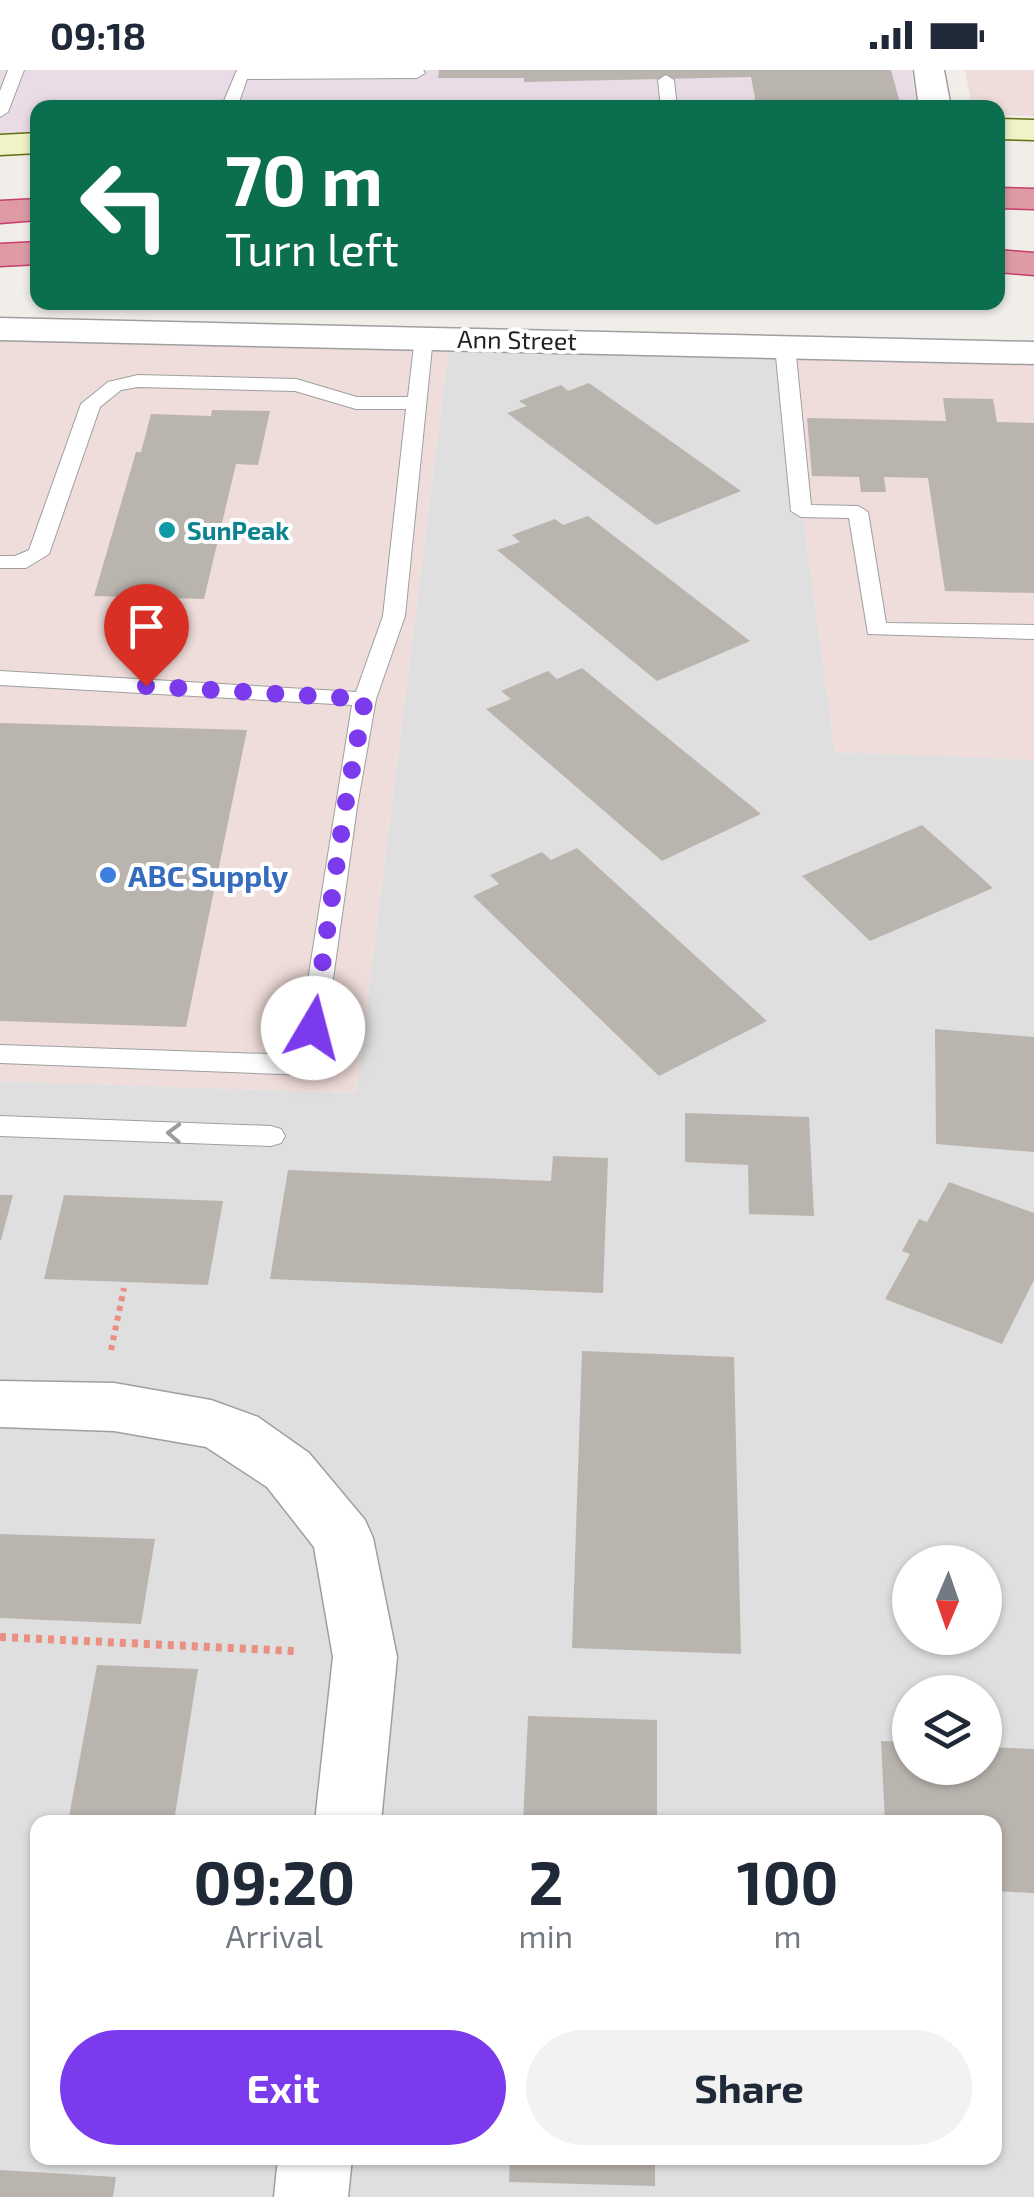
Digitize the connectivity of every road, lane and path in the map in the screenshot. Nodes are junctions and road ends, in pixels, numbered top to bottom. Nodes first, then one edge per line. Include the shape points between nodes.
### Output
1 (16, 70) edge
2 (929, 70) edge
3 (417, 73) dead end
4 (666, 80) dead end
5 (232, 100) edge
6 (667, 100) edge
7 (934, 100) edge
8 (1005, 129) edge
9 (1034, 130) edge
10 (9, 132) edge
11 (1005, 177) edge
12 (1034, 177) edge
13 (1005, 198) edge
14 (1034, 199) edge
15 (30, 210) edge
16 (0, 212) edge
17 (1005, 239) edge
18 (1034, 240) edge
19 (30, 254) edge
20 (0, 256) edge
21 (1005, 262) edge
22 (1034, 264) edge
23 (0, 329) edge
24 (424, 337) junction
25 (784, 346) junction
26 (1034, 353) edge
27 (419, 402) junction
28 (0, 562) edge
29 (1034, 632) edge
30 (0, 678) edge
31 (365, 699) junction
32 (0, 1054) edge
33 (0, 1126) edge
34 (271, 1136) dead end
35 (124, 1288) dead end
36 (111, 1350) dead end
37 (0, 1404) edge
38 (0, 1637) edge
39 (294, 1651) dead end
40 (349, 1815) edge
41 (314, 2165) edge
42 (310, 2197) edge

1 - 10 lane
2 - 7 street
3 - 5 lane via 240,74
4 - 6 lane
8 - 9 street
11 - 12 highway
13 - 14 highway
15 - 16 highway
17 - 18 highway
19 - 20 highway
21 - 22 highway
23 - 24 street, Ann Street
24 - 25 street, Ann Street
24 - 27 lane
25 - 26 street, Ann Street
25 - 29 lane via 800,510 858,512 876,630
27 - 28 lane via 356,403 296,386 115,386 91,404 38,554
27 - 31 lane via 394,616
30 - 31 lane
31 - 32 lane via 308,1065
34 -> 33 lane
35 - 36 path
37 - 40 street via 114,1407 211,1424 288,1470 343,1538 364,1657
38 - 39 path
41 - 42 street

